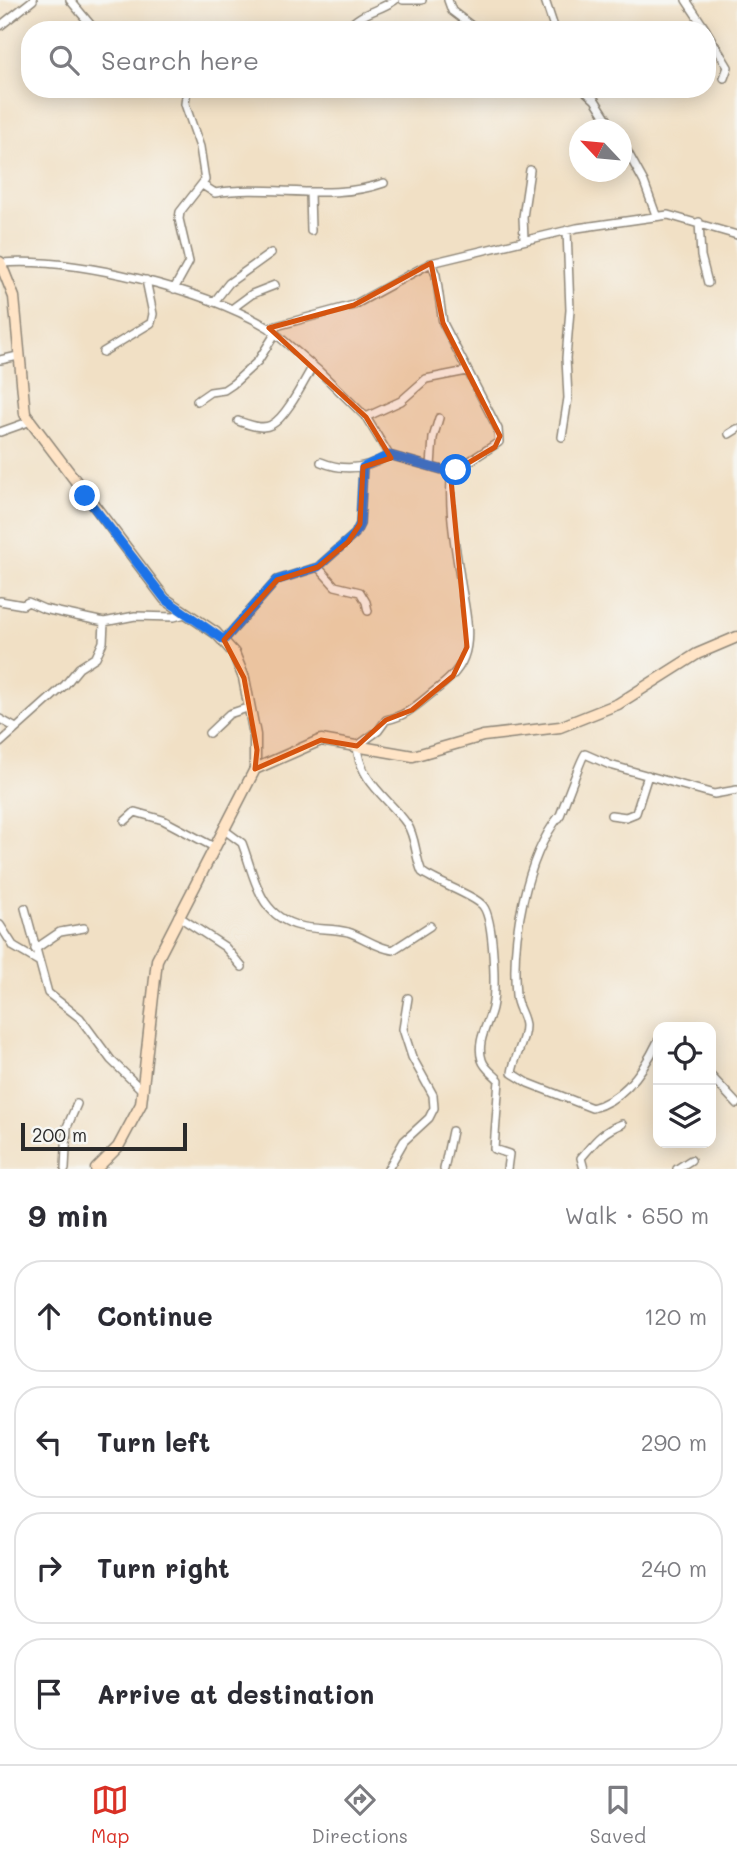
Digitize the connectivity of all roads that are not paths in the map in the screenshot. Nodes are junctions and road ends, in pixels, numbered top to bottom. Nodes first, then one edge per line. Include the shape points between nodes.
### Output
1 (33, 0) edge
2 (70, 0) edge
3 (394, 0) edge
4 (403, 0) edge
5 (422, 0) edge
6 (448, 0) edge
7 (545, 0) edge
8 (686, 0) edge
9 (88, 21) edge
10 (354, 21) edge
11 (465, 21) edge
12 (552, 21) edge
13 (700, 21) edge
14 (0, 26) edge
15 (716, 46) edge
16 (724, 78) dead end
17 (186, 98) edge
18 (593, 98) edge
19 (607, 119) edge
20 (632, 161) edge
21 (530, 170) dead end
22 (384, 183) dead end
23 (204, 186) junction
24 (310, 192) junction
25 (656, 215) junction
26 (699, 222) junction
27 (567, 230) junction
28 (311, 231) dead end
29 (737, 234) edge
30 (524, 239) junction
31 (271, 253) dead end
32 (0, 262) edge
33 (431, 263) junction
34 (146, 280) junction
35 (708, 283) dead end
36 (275, 285) dead end
37 (174, 289) junction
38 (214, 302) junction
39 (233, 308) junction
40 (272, 331) junction
41 (103, 352) dead end
42 (18, 356) junction
43 (0, 360) edge
44 (313, 366) junction
45 (467, 371) junction
46 (197, 401) dead end
47 (366, 417) junction
48 (439, 418) dead end
49 (31, 421) junction
50 (238, 421) dead end
51 (737, 429) edge
52 (0, 432) edge
53 (729, 434) dead end
54 (562, 437) dead end
55 (389, 455) junction
56 (321, 462) dead end
57 (431, 466) junction
58 (363, 467) junction
59 (453, 473) junction
60 (318, 567) junction
61 (0, 601) edge
62 (368, 611) dead end
63 (185, 614) junction
64 (104, 622) junction
65 (737, 637) edge
66 (224, 640) junction
67 (250, 707) junction
68 (0, 719) edge
69 (16, 728) junction
70 (209, 733) dead end
71 (0, 743) edge
72 (357, 746) junction
73 (255, 769) junction
74 (648, 775) junction
75 (737, 790) edge
76 (560, 815) junction
77 (611, 816) dead end
78 (125, 821) dead end
79 (556, 826) dead end
80 (223, 830) junction
81 (214, 847) junction
82 (25, 908) dead end
83 (178, 916) junction
84 (0, 925) edge
85 (429, 926) dead end
86 (84, 928) dead end
87 (36, 949) junction
88 (39, 961) junction
89 (242, 967) dead end
90 (408, 998) dead end
91 (653, 1050) edge
92 (515, 1077) junction
93 (716, 1081) edge
94 (499, 1087) junction
95 (143, 1091) junction
96 (77, 1104) dead end
97 (737, 1104) edge
98 (622, 1124) dead end
99 (452, 1131) dead end
100 (691, 1160) dead end
101 (65, 1169) edge
102 (96, 1169) edge
103 (388, 1169) edge
104 (444, 1169) edge
105 (507, 1169) edge
106 (583, 1169) edge
107 (677, 1169) edge

1 - 14 street
2 - 9 street
3 - 10 street
4 - 5 street
6 - 11 street via 452,11
7 - 12 street
8 - 13 street
15 - 16 street via 728,67
17 - 23 street via 200,147
18 - 19 street
20 - 25 street
21 - 30 street
22 - 24 street
23 - 24 street via 215,193 243,189
23 - 37 street via 180,212 189,262
24 - 28 street
25 - 26 street
25 - 27 street
26 - 29 street
26 - 35 street
27 - 30 street
27 - 54 street via 568,398
30 - 33 street
31 - 38 street via 229,283
32 - 34 street via 48,264
32 - 42 street via 14,297
33 - 40 street via 354,305
33 - 45 street via 443,323
34 - 37 street
34 - 41 street via 152,323
36 - 39 street
37 - 38 street
38 - 39 street
39 - 40 street
40 - 44 street
40 - 46 street via 258,361 224,390
42 - 43 street
42 - 49 street via 23,406
44 - 47 street
44 - 50 street via 272,425
45 - 47 street via 426,379 401,401
45 - 59 street via 498,429 499,442
47 - 55 street
48 - 57 street
49 - 52 street
49 - 63 street via 149,580
51 - 53 street
55 - 57 street
55 - 58 street
56 - 58 street via 335,468
57 - 59 street
58 - 60 street via 360,524 339,551
59 - 72 street via 450,491 465,596 467,647 463,659 453,676 412,710 386,720 379,731
60 - 62 street via 335,586 360,592
60 - 66 street via 277,580
61 - 64 street via 28,602
63 - 64 street
63 - 66 street
64 - 69 street via 96,657
65 - 72 street via 697,653 618,704 560,727 483,736 413,756
66 - 67 street via 240,665
67 - 70 street via 229,714
67 - 73 street via 257,750
68 - 69 street
69 - 71 street
72 - 73 street via 321,740
72 - 94 street via 367,779 407,825 422,872 483,906 492,936 493,1002 484,1025 481,1054
73 - 80 street
74 - 75 street via 714,794
74 - 76 street via 585,754
74 - 77 street via 636,813
76 - 79 street
76 - 92 street via 542,846 519,921 515,993 525,1027 513,1068
78 - 81 street via 135,811
80 - 81 street
80 - 85 street via 242,842 255,886 282,920 345,932 393,950
81 - 83 street
82 - 87 street
83 - 89 street via 225,947
83 - 95 street via 154,971
84 - 88 street via 14,947
86 - 87 street via 60,932
87 - 88 street
88 - 95 street via 53,1000 80,1018 111,1060
90 - 103 street via 403,1029 434,1102 429,1118 410,1133
91 - 92 street via 639,1075 592,1108
92 - 94 street
93 - 97 street
94 - 105 street via 494,1149 509,1154
95 - 102 street via 128,1132
96 - 101 street via 67,1127
98 - 106 street via 599,1135 581,1158
99 - 104 street
100 - 107 street

